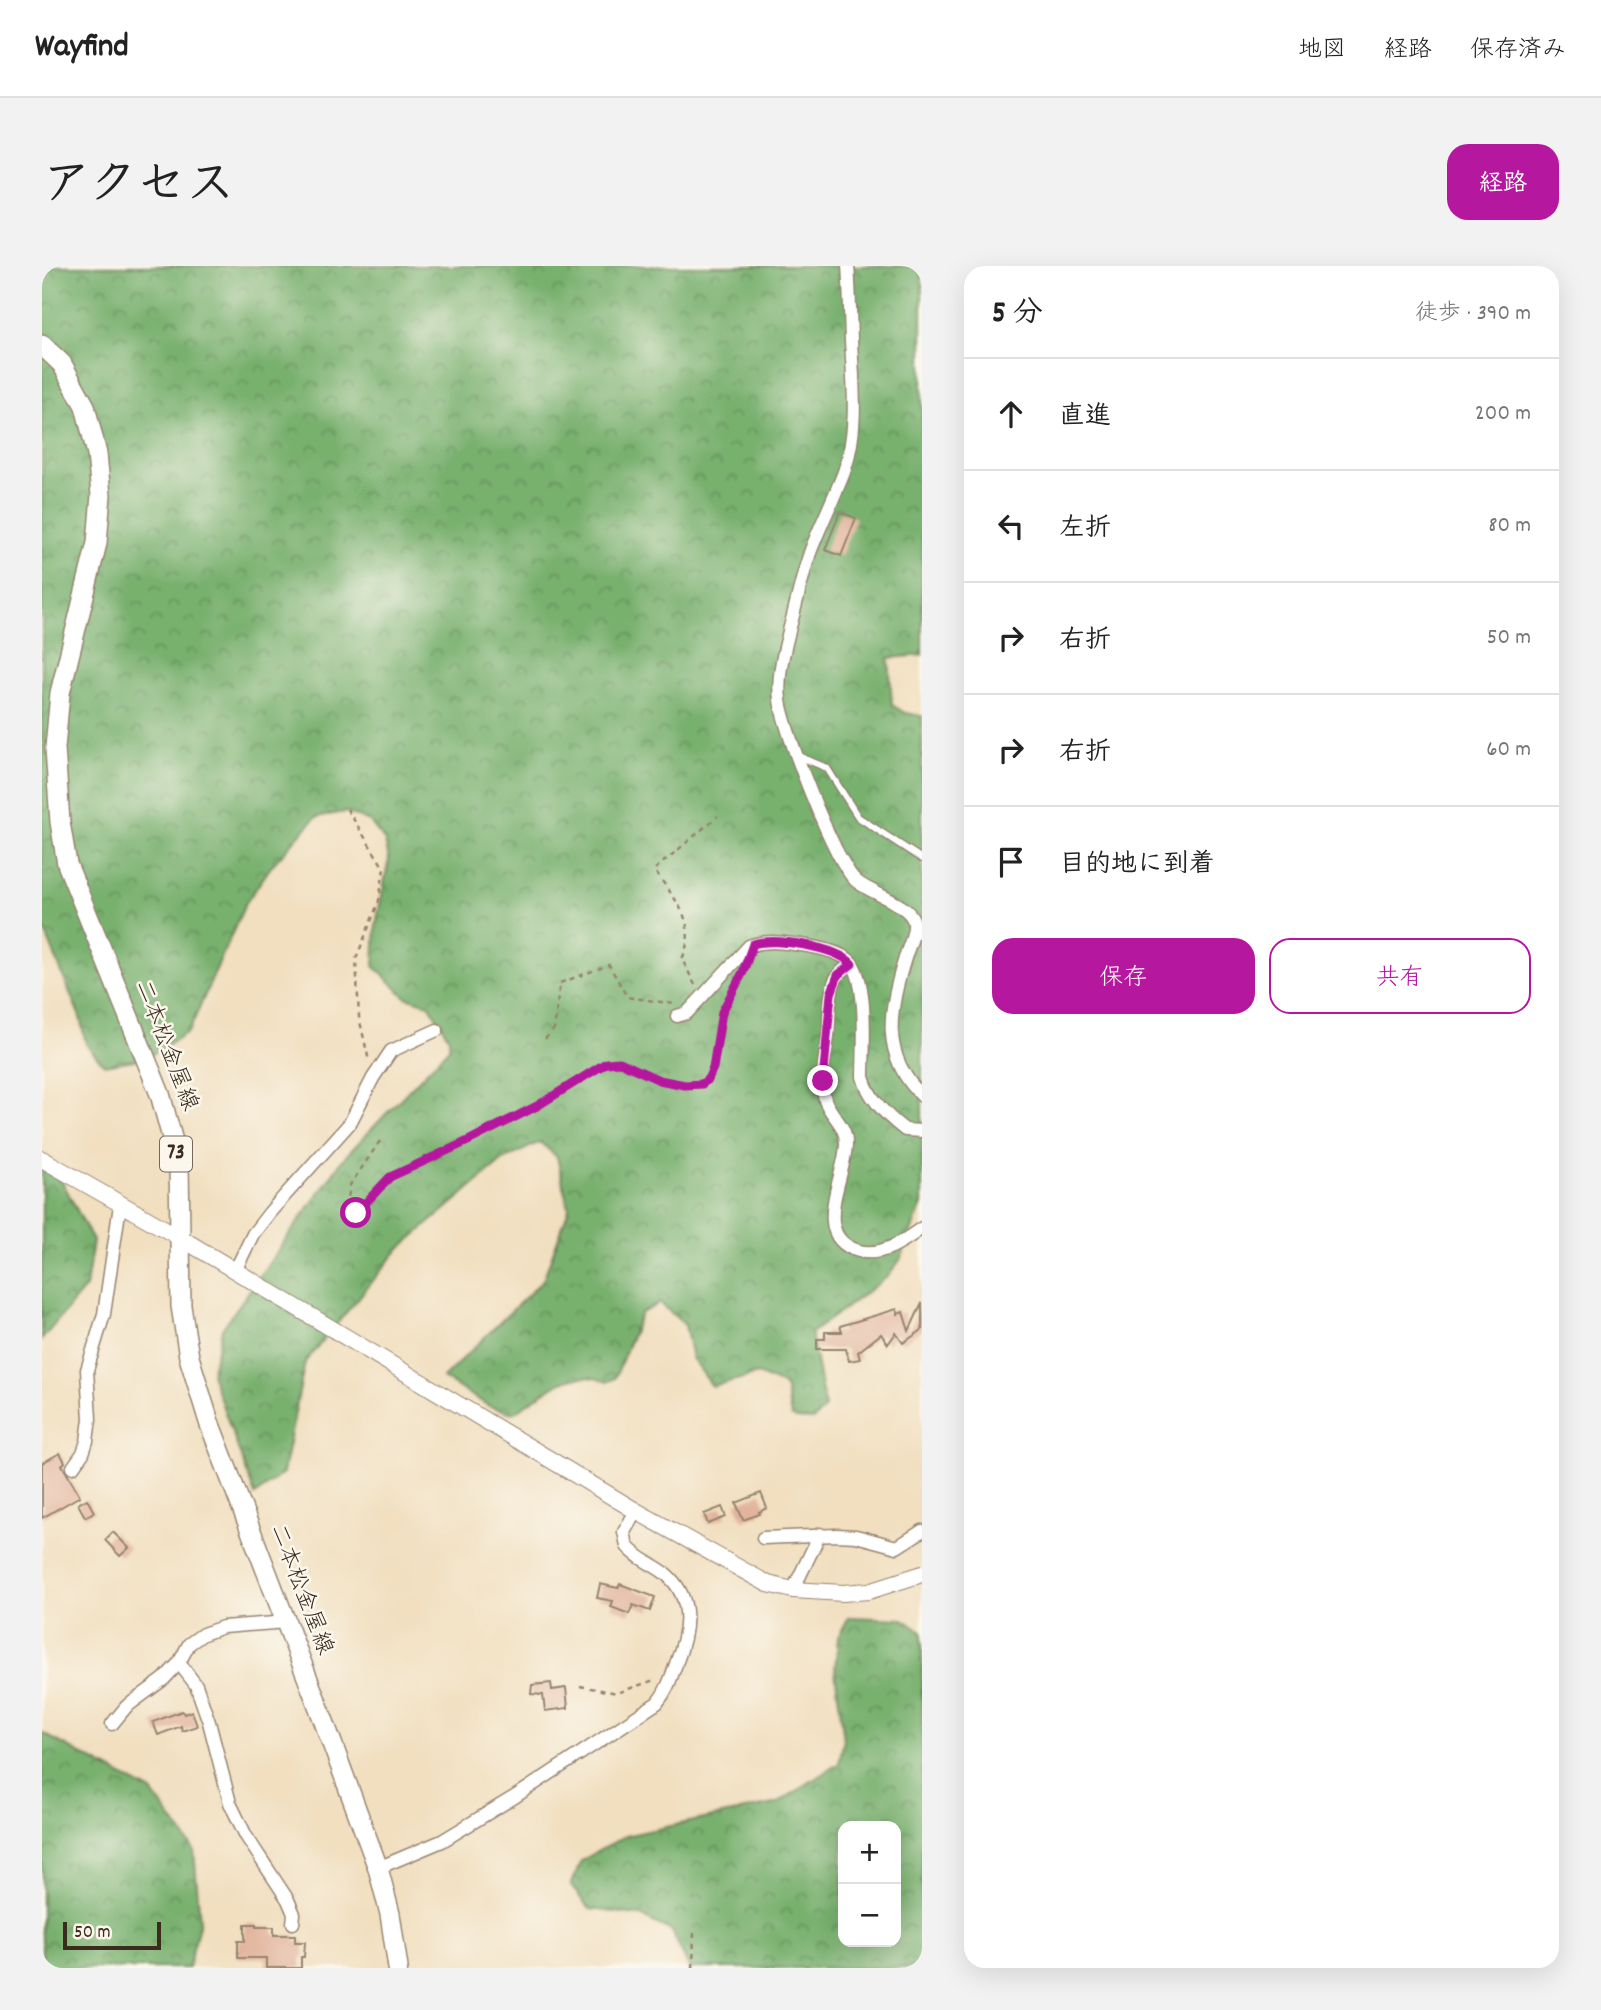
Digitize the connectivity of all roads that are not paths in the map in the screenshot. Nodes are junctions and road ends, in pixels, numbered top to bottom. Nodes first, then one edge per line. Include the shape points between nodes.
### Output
1 (848, 266) edge
2 (42, 345) edge
3 (797, 756) junction
4 (922, 859) edge
5 (852, 964) junction
6 (677, 1016) road end
7 (437, 1031) dead end
8 (922, 1096) edge
9 (922, 1131) edge
10 (42, 1158) edge
11 (120, 1205) junction
12 (922, 1228) edge
13 (180, 1237) junction
14 (234, 1271) junction
15 (73, 1468) dead end
16 (636, 1511) junction
17 (922, 1531) edge
18 (820, 1534) junction
19 (763, 1538) dead end
20 (922, 1574) edge
21 (793, 1590) junction
22 (286, 1622) junction
23 (179, 1663) junction
24 (112, 1724) dead end
25 (378, 1868) junction
26 (293, 1923) dead end
27 (398, 1968) edge

1 - 3 street via 854,420 850,446 810,553 780,665 781,704
2 - 13 main road, 二本松金屋線 / 73 via 62,364 85,406 101,495 97,543 60,693 55,748 60,822 67,864 169,1124 179,1164
3 - 4 lane via 827,768 858,817
3 - 8 street via 823,821 854,880 914,920 895,997 891,1035 907,1079
5 - 6 street via 818,948 759,942 741,952 713,987 687,1013
5 - 9 street via 862,996 865,1083 895,1123 905,1130
5 - 12 street via 838,975 831,994 823,1081 825,1099 846,1143 834,1196 835,1231 850,1248 871,1253 894,1246
7 - 14 street via 391,1051 350,1123 270,1212
10 - 11 street
11 - 13 street
11 - 15 street via 104,1314 87,1370 87,1441
13 - 14 street
13 - 22 main road, 二本松金屋線 / 73 via 181,1306 189,1357 209,1422
14 - 16 street
16 - 21 street via 768,1584
16 - 25 street via 624,1532 627,1546 676,1584 687,1610 684,1646 666,1692 657,1703 526,1790 442,1841
17 - 18 street via 897,1547 856,1536
18 - 19 street
18 - 21 street
20 - 21 street via 869,1591
22 - 23 street via 223,1627 203,1634 189,1644
22 - 25 main road, 二本松金屋線 / 73
23 - 24 street
23 - 26 street via 196,1685 230,1803 288,1900
25 - 27 main road, 二本松金屋線 / 73

